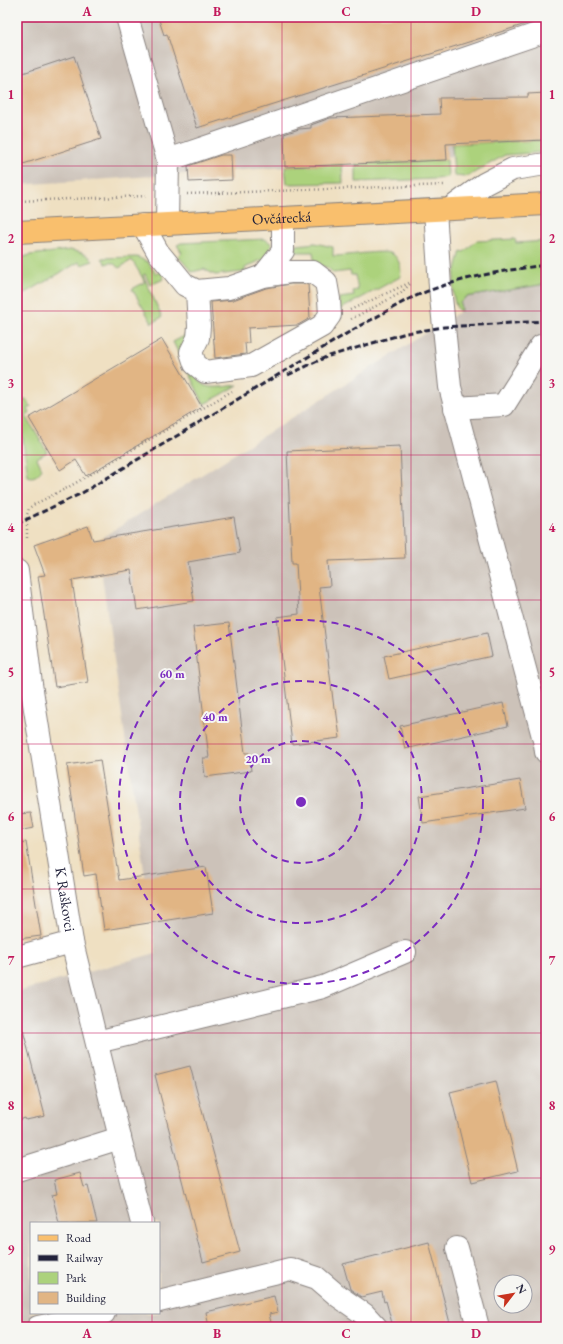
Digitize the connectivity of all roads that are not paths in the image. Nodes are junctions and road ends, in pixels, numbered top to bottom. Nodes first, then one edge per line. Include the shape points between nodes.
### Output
1 (127, 17) edge
2 (546, 31) edge
3 (168, 160) junction
4 (546, 164) edge
5 (546, 204) edge
6 (443, 209) junction
7 (283, 218) junction
8 (167, 224) junction
9 (143, 225) junction
10 (17, 232) edge
11 (263, 276) junction
12 (197, 291) junction
13 (546, 346) edge
14 (456, 408) junction
15 (17, 571) edge
16 (24, 685) edge
17 (546, 752) edge
18 (72, 942) junction
19 (405, 952) dead end
20 (17, 957) edge
21 (97, 1042) junction
22 (120, 1138) junction
23 (17, 1170) edge
24 (142, 1222) edge
25 (457, 1248) dead end
26 (160, 1296) edge
27 (99, 1314) edge
28 (38, 1327) edge
29 (376, 1327) edge
30 (478, 1327) edge

1 - 3 street
2 - 3 street
3 - 8 street
4 - 6 street via 513,169
5 - 6 main road, Ovčárecká
6 - 7 main road, Ovčárecká
6 - 14 street via 444,327 450,387
7 - 8 main road, Ovčárecká
7 - 11 street via 283,251
8 - 9 main road, Ovčárecká
9 - 10 main road, Ovčárecká
9 - 12 street via 158,252 176,275 185,285
11 - 12 street via 229,288
11 - 12 street via 313,272 326,282 329,299 338,319 252,366 205,372 196,364 191,352 198,338
13 - 14 street via 541,346 504,405
14 - 17 street
15 - 16 street, K Raškovci
16 - 18 street, K Raškovci
18 - 20 street
18 - 21 street, K Raškovci
19 - 21 street via 323,987
21 - 22 street, K Raškovci
22 - 23 street
22 - 24 street, K Raškovci
25 - 30 street
26 - 29 street via 290,1269 317,1278 364,1314
27 - 28 street

